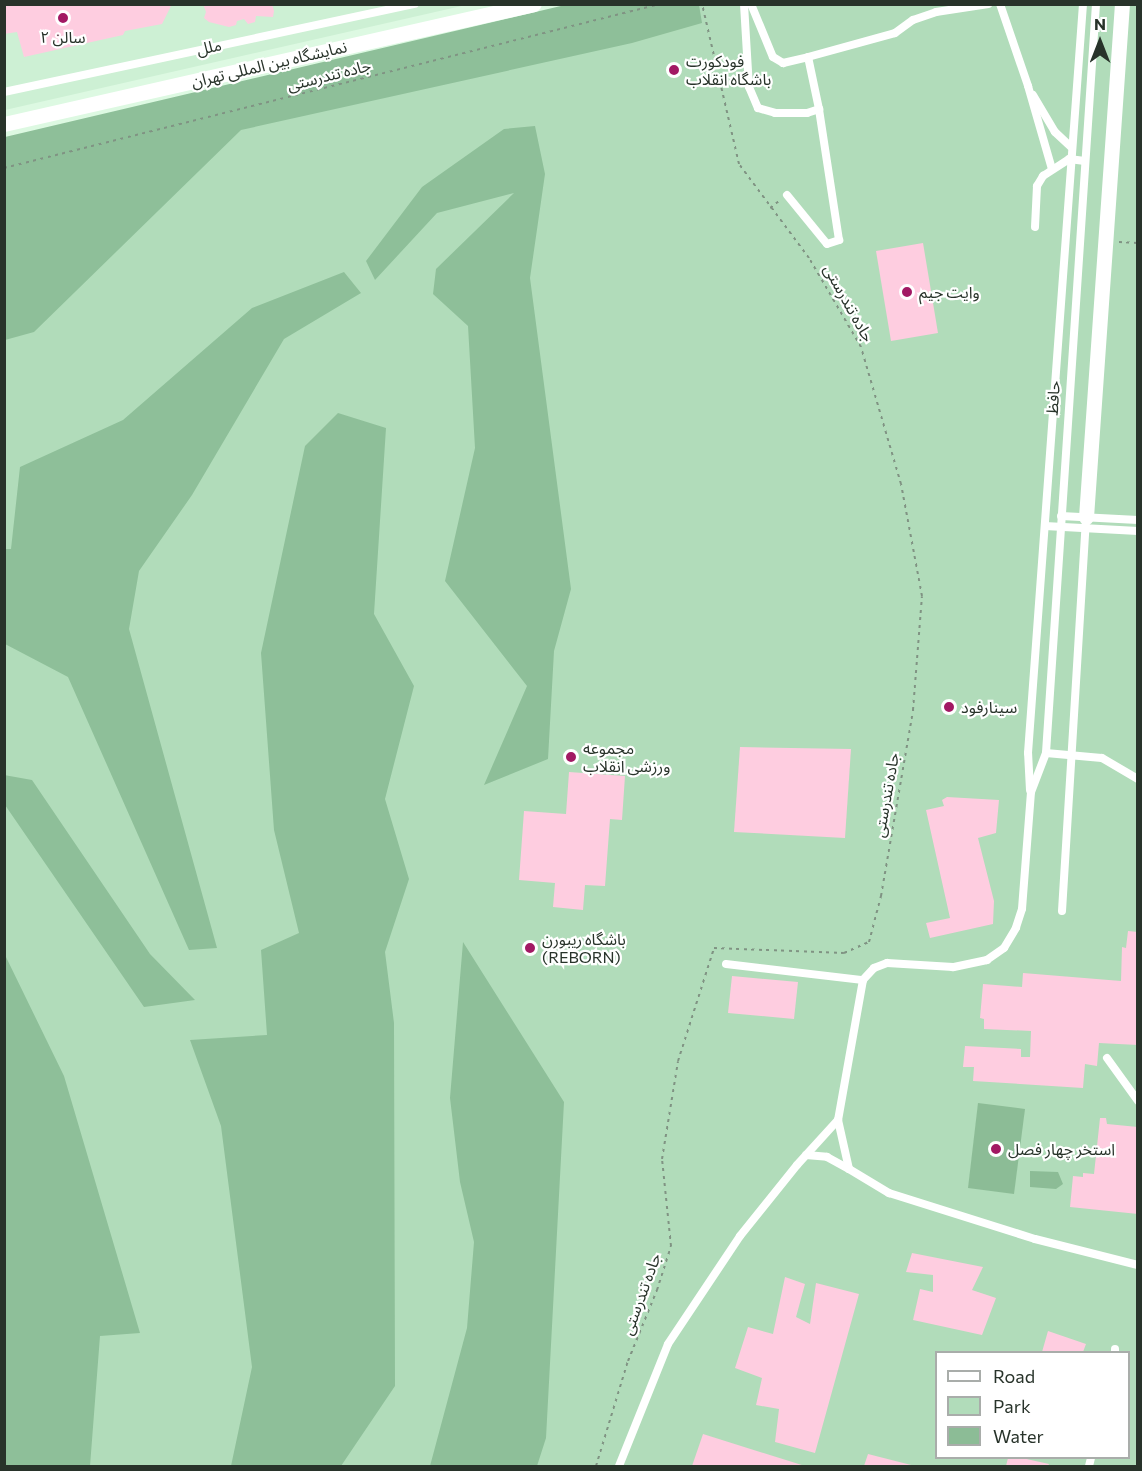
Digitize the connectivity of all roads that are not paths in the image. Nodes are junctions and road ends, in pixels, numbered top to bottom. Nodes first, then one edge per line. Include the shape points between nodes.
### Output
1 (415, 4) edge
2 (534, 4) edge
3 (744, 4) edge
4 (751, 4) edge
5 (988, 4) edge
6 (1000, 4) edge
7 (1083, 4) edge
8 (1096, 4) edge
9 (1122, 4) edge
10 (968, 6) edge
11 (808, 57) junction
12 (1028, 86) junction
13 (4, 92) edge
14 (819, 109) junction
15 (4, 124) edge
16 (1070, 146) junction
17 (1069, 159) junction
18 (1085, 161) junction
19 (1052, 169) junction
20 (787, 195) dead end
21 (1035, 227) dead end
22 (1061, 516) junction
23 (1137, 520) edge
24 (1085, 523) junction
25 (1045, 526) junction
26 (1061, 527) junction
27 (1137, 531) edge
28 (1046, 753) junction
29 (1071, 756) junction
30 (1137, 779) edge
31 (1031, 792) junction
32 (1062, 911) dead end
33 (726, 964) dead end
34 (863, 980) junction
35 (1107, 1058) dead end
36 (1137, 1101) edge
37 (838, 1120) junction
38 (806, 1155) junction
39 (849, 1169) junction
40 (1137, 1265) edge
41 (619, 1467) edge

1 - 13 lane, ملل
2 - 15 street, نمایشگاه بین المللی تهران
3 - 14 lane via 749,87 758,108 775,113
4 - 11 lane via 773,57 783,63
5 - 10 lane
6 - 12 lane
7 - 16 lane, حافظ
8 - 18 lane, حافظ
9 - 24 street
10 - 11 lane via 936,12 913,20 895,33
11 - 14 lane
12 - 16 lane via 1055,132
12 - 19 lane
14 - 20 lane via 839,240 827,244
16 - 17 lane, حافظ
17 - 18 lane
17 - 19 lane
17 - 25 lane, حافظ
18 - 22 lane, حافظ
19 - 21 lane via 1037,186
22 - 24 lane
22 - 26 lane, حافظ
23 - 24 lane
24 - 26 lane
24 - 27 lane
24 - 29 lane
25 - 26 lane
25 - 31 lane, حافظ via 1028,753
26 - 28 lane, حافظ
28 - 29 lane
28 - 31 lane, حافظ
29 - 30 lane via 1102,758
29 - 32 lane
31 - 34 lane via 1022,909 1004,948 987,960 953,967 887,963 874,968
33 - 34 lane
34 - 37 lane
35 - 36 lane
37 - 38 lane
37 - 39 lane
38 - 39 lane via 827,1157
38 - 41 lane via 740,1236 668,1344
39 - 40 lane via 890,1193 1035,1239

